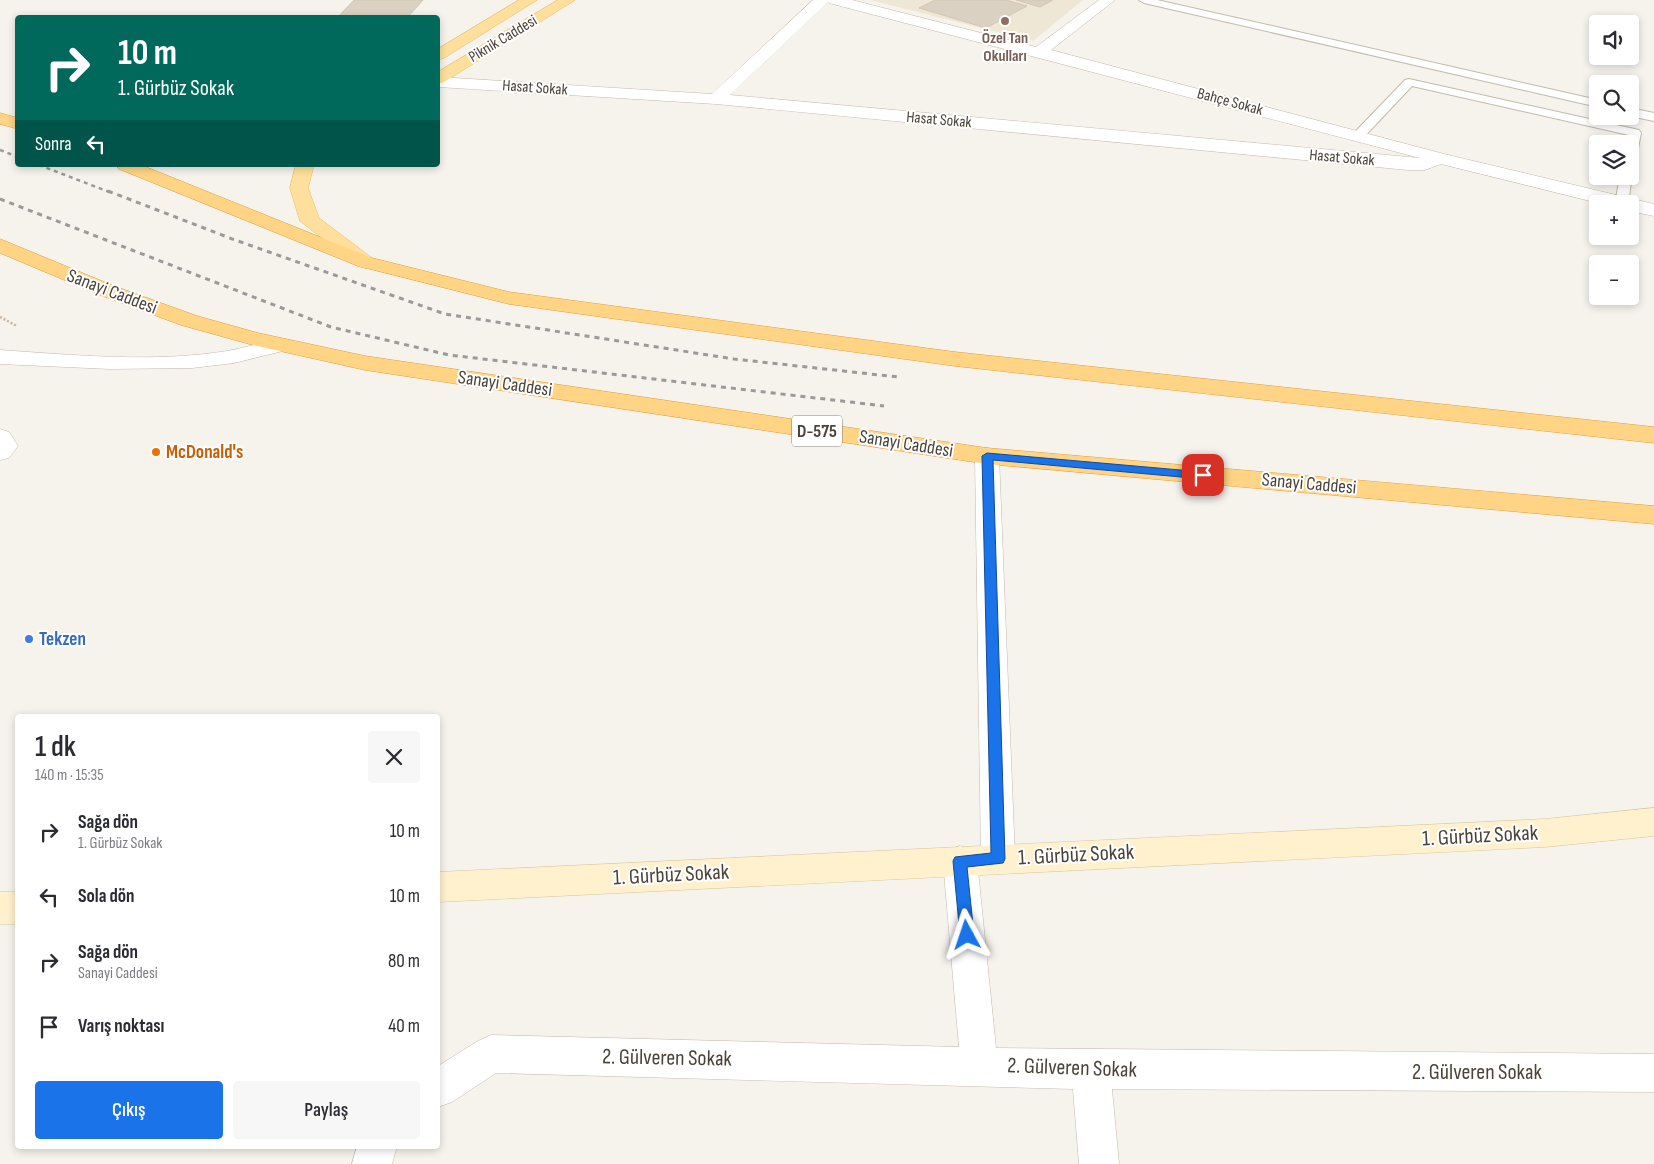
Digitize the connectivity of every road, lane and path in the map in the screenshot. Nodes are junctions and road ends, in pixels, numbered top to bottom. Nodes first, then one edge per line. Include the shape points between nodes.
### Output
1 (530, 0) edge
2 (568, 0) edge
3 (822, 0) edge
4 (834, 0) edge
5 (1108, 0) edge
6 (1144, 0) edge
7 (1039, 52) junction
8 (440, 54) edge
9 (440, 79) edge
10 (440, 80) edge
11 (716, 99) junction
12 (1589, 102) edge
13 (1639, 114) edge
14 (0, 118) edge
15 (1654, 118) edge
16 (15, 123) edge
17 (1635, 135) edge
18 (1358, 136) junction
19 (1439, 158) junction
20 (130, 167) edge
21 (304, 167) edge
22 (1589, 195) edge
23 (1639, 207) edge
24 (1654, 210) edge
25 (0, 245) edge
26 (365, 262) junction
27 (6, 319) dead end
28 (0, 321) edge
29 (279, 345) junction
30 (0, 357) edge
31 (1654, 435) edge
32 (987, 456) junction
33 (1654, 515) edge
34 (1654, 822) edge
35 (998, 859) junction
36 (960, 861) junction
37 (440, 887) edge
38 (0, 908) edge
39 (15, 908) edge
40 (979, 1065) junction
41 (1091, 1070) junction
42 (1654, 1073) edge
43 (440, 1087) edge
44 (376, 1149) edge
45 (372, 1164) edge
46 (1099, 1164) edge

1 - 8 main road, Piknik Caddesi
2 - 9 main road, Piknik Caddesi
3 - 11 street
4 - 7 street, Bahçe Sokak
5 - 7 street
6 - 12 lane
7 - 18 street, Bahçe Sokak
10 - 11 street, Hasat Sokak
11 - 19 street, Hasat Sokak via 1408,164 1425,164
13 - 15 lane
14 - 16 highway
17 - 18 lane via 1409,82
18 - 19 street, Bahçe Sokak
19 - 22 street, Bahçe Sokak
20 - 26 highway
21 - 26 main road via 299,188 310,221
23 - 24 street, Bahçe Sokak
25 - 29 highway, Sanayi Caddesi / D-575 via 106,291 218,329
26 - 31 highway via 508,298 955,359
27 - 28 path
29 - 30 street via 221,359 76,361
29 - 32 highway, Sanayi Caddesi / D-575 via 454,377
32 - 33 highway, Sanayi Caddesi / D-575
32 - 35 street
34 - 35 main road, 1. Gürbüz Sokak via 1545,833
35 - 36 main road, 1. Gürbüz Sokak
36 - 37 main road, 1. Gürbüz Sokak
36 - 40 street
38 - 39 main road
40 - 41 street, 2. Gülveren Sokak
40 - 43 street, 2. Gülveren Sokak via 491,1054
41 - 42 street, 2. Gülveren Sokak
41 - 46 street
44 - 45 street

